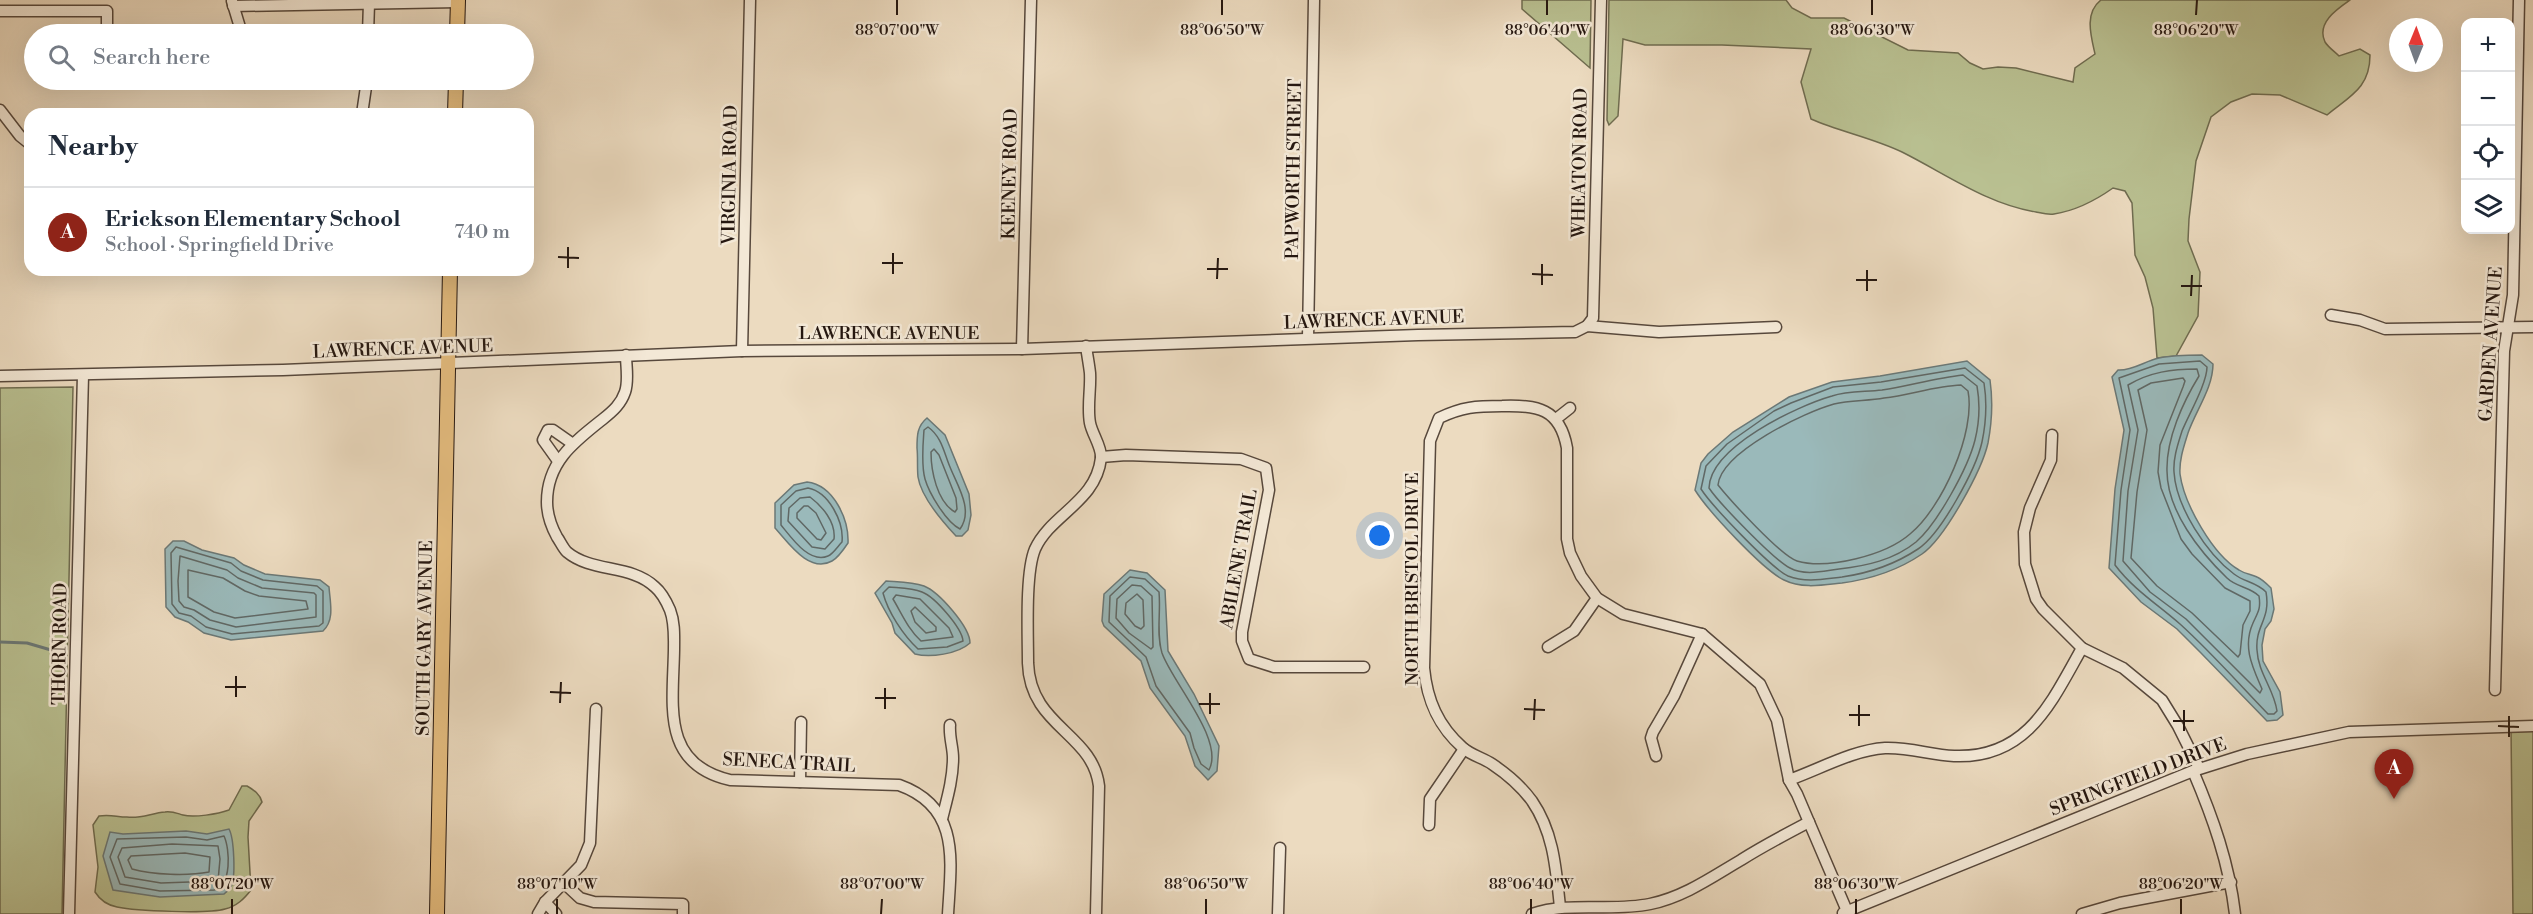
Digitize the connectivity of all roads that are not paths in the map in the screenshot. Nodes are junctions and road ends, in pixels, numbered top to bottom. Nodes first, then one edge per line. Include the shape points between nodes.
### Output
1 (750, 0) edge
2 (1031, 0) edge
3 (1314, 0) edge
4 (1601, 0) edge
5 (2519, 0) edge
6 (458, 1) edge
7 (232, 3) edge
8 (369, 3) junction
9 (0, 11) edge
10 (107, 24) edge
11 (239, 24) edge
12 (368, 24) edge
13 (457, 24) edge
14 (366, 90) edge
15 (456, 90) edge
16 (363, 108) edge
17 (455, 108) edge
18 (0, 110) edge
19 (24, 139) edge
20 (450, 276) edge
21 (2331, 315) dead end
22 (1587, 326) junction
23 (1776, 327) dead end
24 (2533, 327) edge
25 (2508, 328) junction
26 (1308, 338) junction
27 (1086, 345) junction
28 (1022, 349) junction
29 (742, 351) junction
30 (626, 355) junction
31 (448, 363) junction
32 (83, 375) junction
33 (0, 376) edge
34 (1570, 408) dead end
35 (1556, 419) junction
36 (2052, 435) dead end
37 (573, 444) junction
38 (1101, 457) junction
39 (558, 461) junction
40 (1597, 598) junction
41 (1702, 634) junction
42 (1548, 647) dead end
43 (2082, 648) junction
44 (1364, 667) dead end
45 (2495, 690) dead end
46 (596, 709) dead end
47 (801, 722) dead end
48 (950, 725) dead end
49 (2533, 726) edge
50 (1464, 749) junction
51 (1656, 756) dead end
52 (2196, 769) junction
53 (1790, 780) junction
54 (800, 782) junction
55 (942, 819) junction
56 (1809, 822) junction
57 (1430, 825) dead end
58 (1280, 848) dead end
59 (2231, 882) junction
60 (565, 884) junction
61 (545, 902) junction
62 (1560, 907) junction
63 (1611, 911) edge
64 (2095, 911) edge
65 (1844, 912) edge
66 (69, 914) edge
67 (437, 914) edge
68 (538, 914) edge
69 (556, 914) edge
70 (683, 914) edge
71 (948, 914) edge
72 (1096, 914) edge
73 (1278, 914) edge
74 (1532, 914) edge
75 (2082, 914) edge
76 (2235, 914) edge

1 - 29 street, VIRGINIA ROAD
2 - 28 street, KEENEY ROAD
3 - 26 street, PAPWORTH STREET
4 - 22 street, WHEATON ROAD via 1593,318
5 - 25 street, GARDEN AVENUE via 2513,295
6 - 8 street
6 - 13 main road
7 - 8 street
7 - 11 street
8 - 12 street
9 - 10 street via 106,10
14 - 16 street
15 - 17 main road
18 - 19 street
20 - 31 main road, SOUTH GARY AVENUE
21 - 25 street via 2385,329
22 - 23 street, LAWRENCE AVENUE via 1659,332
22 - 26 street, LAWRENCE AVENUE via 1575,332
24 - 25 street
25 - 45 street, GARDEN AVENUE via 2504,351
26 - 27 street, LAWRENCE AVENUE
27 - 28 street, LAWRENCE AVENUE
27 - 38 street via 1090,423
28 - 29 street, LAWRENCE AVENUE
29 - 30 street, LAWRENCE AVENUE
30 - 31 street, LAWRENCE AVENUE
30 - 37 street, SENECA TRAIL via 626,390 617,408
31 - 32 street, LAWRENCE AVENUE
31 - 67 main road, SOUTH GARY AVENUE
32 - 33 street, LAWRENCE AVENUE
32 - 66 street, THORN ROAD
34 - 35 street
35 - 40 street via 1567,448 1569,546 1575,564
35 - 50 street, NORTH BRISTOL DRIVE via 1527,406 1471,406 1439,418 1429,448 1426,689 1441,723
36 - 43 street via 2050,460 2027,518 2025,564 2043,609
37 - 39 street, SENECA TRAIL
37 - 39 street via 553,430 543,435
38 - 44 street, ABILENE TRAIL via 1241,459 1266,468 1269,490 1242,632 1249,660 1274,667
38 - 72 street via 1082,499 1046,533 1035,550 1030,571 1031,684 1038,703 1090,758 1098,786
39 - 54 street, SENECA TRAIL via 549,482 547,503 551,525 567,551 590,564 632,573 656,587 669,610 674,629 673,724 689,760 706,772 730,780
40 - 41 street via 1635,619
40 - 42 street via 1574,631
41 - 51 street via 1653,732
41 - 53 street via 1760,684 1779,728
43 - 52 street via 2123,668 2162,700
43 - 53 street via 2035,724 2021,738 1997,750 1952,756 1901,747 1882,748
46 - 60 street via 590,843 581,865
47 - 54 street
48 - 55 street via 952,768
49 - 52 street, SPRINGFIELD DRIVE via 2349,732
50 - 57 street via 1430,799
50 - 62 street, NORTH BRISTOL DRIVE via 1514,780 1539,813 1553,850
52 - 59 street
52 - 65 street, SPRINGFIELD DRIVE
53 - 56 street
54 - 55 street, SENECA TRAIL via 898,785 919,794
55 - 71 street, SENECA TRAIL via 950,844
56 - 63 street via 1694,888 1649,904
56 - 65 street
58 - 73 street
59 - 64 street
59 - 76 street
60 - 61 street
60 - 70 street via 580,898 594,902 683,904
61 - 68 street
61 - 69 street
62 - 63 street
62 - 74 street
64 - 75 street

